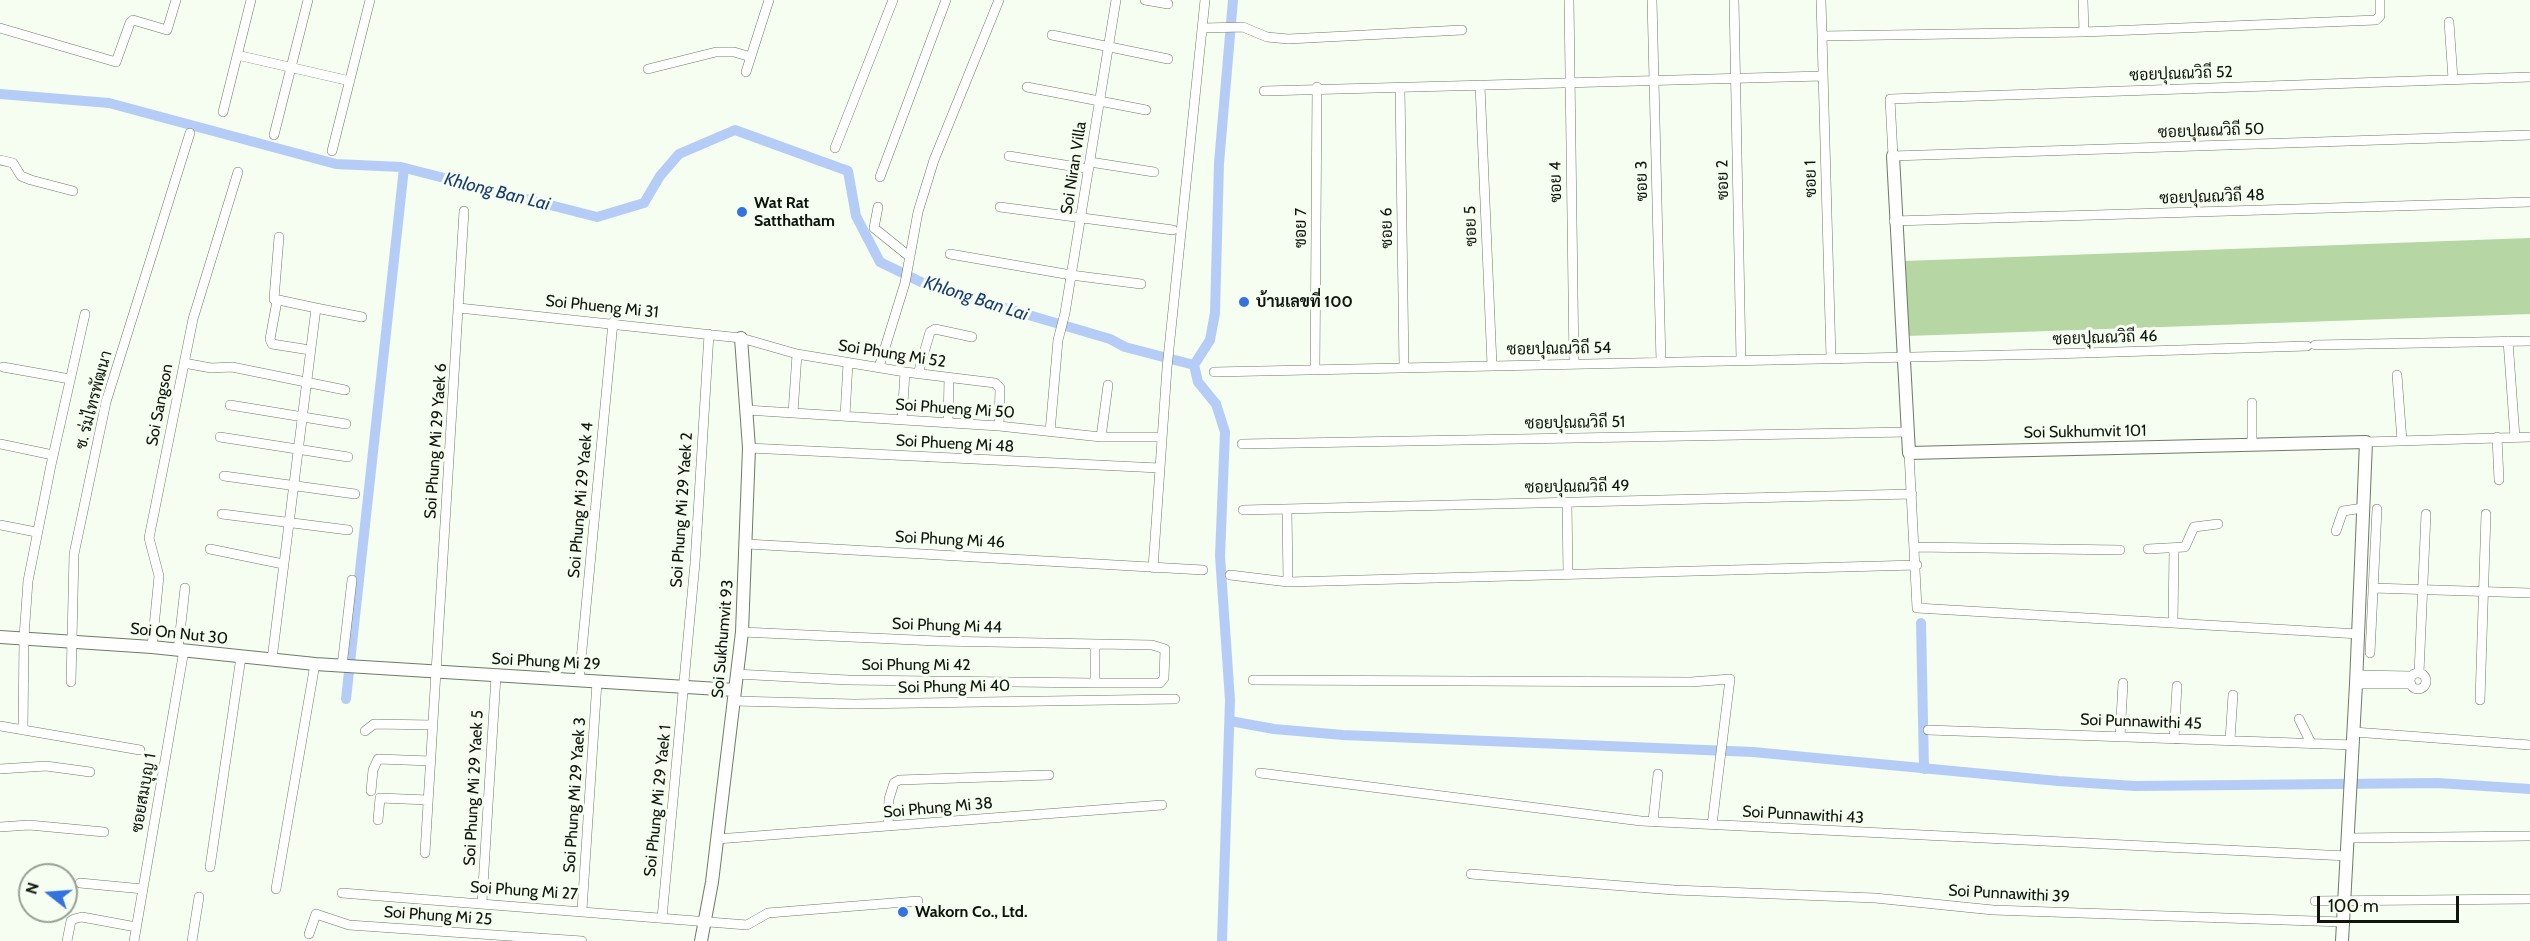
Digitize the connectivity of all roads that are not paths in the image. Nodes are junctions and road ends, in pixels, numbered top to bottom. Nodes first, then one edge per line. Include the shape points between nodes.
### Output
1 (176, 0) edge
2 (251, 0) edge
3 (308, 0) edge
4 (370, 0) edge
5 (769, 0) edge
6 (893, 0) edge
7 (946, 0) edge
8 (999, 0) edge
9 (1116, 0) edge
10 (1145, 0) edge
11 (1205, 0) edge
12 (1569, 0) edge
13 (1652, 0) edge
14 (1734, 0) edge
15 (1821, 0) edge
16 (2083, 0) edge
17 (2380, 0) edge
18 (1168, 4) dead end
19 (2450, 22) dead end
20 (0, 28) edge
21 (1203, 28) junction
22 (1462, 30) dead end
23 (2084, 32) junction
24 (1052, 35) dead end
25 (1822, 36) junction
26 (1109, 48) junction
27 (237, 55) junction
28 (752, 57) junction
29 (1168, 59) dead end
30 (291, 69) junction
31 (648, 69) dead end
32 (746, 72) dead end
33 (1823, 76) junction
34 (1736, 77) junction
35 (2530, 77) edge
36 (1654, 78) junction
37 (2453, 79) junction
38 (350, 81) junction
39 (1569, 81) junction
40 (1480, 85) junction
41 (1027, 87) dead end
42 (1317, 87) junction
43 (1400, 88) junction
44 (1264, 91) dead end
45 (1100, 102) junction
46 (1146, 110) dead end
47 (223, 112) dead end
48 (190, 133) dead end
49 (274, 135) dead end
50 (2530, 135) edge
51 (835, 148) dead end
52 (332, 151) dead end
53 (1009, 156) dead end
54 (1893, 156) junction
55 (0, 160) edge
56 (1090, 165) junction
57 (238, 172) dead end
58 (1154, 172) dead end
59 (880, 177) dead end
60 (73, 191) dead end
61 (2530, 202) edge
62 (878, 207) dead end
63 (1000, 207) dead end
64 (464, 211) dead end
65 (1081, 220) junction
66 (1894, 221) junction
67 (1173, 230) dead end
68 (279, 237) dead end
69 (950, 254) dead end
70 (910, 257) junction
71 (1071, 275) junction
72 (1141, 284) dead end
73 (277, 302) junction
74 (316, 308) junction
75 (459, 308) junction
76 (86, 314) dead end
77 (362, 317) dead end
78 (613, 322) junction
79 (709, 334) junction
80 (972, 337) dead end
81 (741, 338) junction
82 (2530, 340) edge
83 (2508, 342) junction
84 (310, 350) junction
85 (797, 354) junction
86 (1904, 356) junction
87 (1831, 358) junction
88 (1741, 360) junction
89 (1661, 362) junction
90 (184, 363) junction
91 (848, 363) junction
92 (1574, 364) junction
93 (1492, 366) junction
94 (3, 367) dead end
95 (879, 368) junction
96 (1404, 368) junction
97 (1315, 370) junction
98 (904, 372) junction
99 (1214, 372) dead end
100 (918, 374) junction
101 (2397, 375) dead end
102 (949, 378) junction
103 (70, 379) junction
104 (307, 383) junction
105 (1108, 386) dead end
106 (345, 390) dead end
107 (2252, 403) dead end
108 (230, 405) dead end
109 (746, 410) junction
110 (793, 413) junction
111 (845, 416) junction
112 (302, 417) junction
113 (902, 420) junction
114 (948, 423) junction
115 (346, 424) dead end
116 (999, 426) junction
117 (1050, 432) junction
118 (1908, 432) junction
119 (2530, 436) edge
120 (220, 437) dead end
121 (1101, 437) junction
122 (1161, 437) junction
123 (2515, 437) junction
124 (2497, 438) junction
125 (2402, 441) junction
126 (2366, 442) junction
127 (0, 444) edge
128 (1242, 444) dead end
129 (2252, 445) junction
130 (749, 448) junction
131 (298, 450) junction
132 (1910, 453) junction
133 (53, 455) junction
134 (348, 457) dead end
135 (1159, 468) junction
136 (224, 476) dead end
137 (2499, 480) dead end
138 (293, 488) junction
139 (355, 494) dead end
140 (1912, 494) junction
141 (1567, 502) junction
142 (2363, 507) junction
143 (1287, 509) junction
144 (2377, 509) dead end
145 (1243, 510) dead end
146 (222, 514) dead end
147 (2426, 514) dead end
148 (2486, 514) dead end
149 (289, 524) junction
150 (2218, 524) dead end
151 (0, 525) edge
152 (348, 530) dead end
153 (2336, 531) dead end
154 (36, 532) junction
155 (747, 544) junction
156 (1915, 547) junction
157 (210, 549) dead end
158 (2148, 549) dead end
159 (2174, 549) junction
160 (2120, 550) dead end
161 (284, 564) junction
162 (1917, 565) junction
163 (1152, 568) junction
164 (1203, 570) dead end
165 (1568, 574) junction
166 (1230, 575) dead end
167 (352, 580) dead end
168 (1288, 582) junction
169 (185, 588) dead end
170 (2373, 588) junction
171 (2423, 590) junction
172 (2484, 592) junction
173 (2530, 593) edge
174 (2173, 623) junction
175 (742, 632) junction
176 (2359, 634) junction
177 (0, 637) edge
178 (24, 637) junction
179 (73, 640) junction
180 (1152, 645) joint
181 (1095, 646) junction
182 (152, 647) junction
183 (181, 650) junction
184 (2370, 653) dead end
185 (241, 657) junction
186 (272, 659) junction
187 (315, 664) junction
188 (348, 666) junction
189 (437, 672) junction
190 (736, 674) junction
191 (496, 676) junction
192 (2357, 680) junction
193 (579, 681) junction
194 (1253, 681) dead end
195 (71, 682) dead end
196 (597, 682) junction
197 (1095, 683) junction
198 (2123, 684) dead end
199 (2177, 686) dead end
200 (684, 687) junction
201 (734, 695) junction
202 (2233, 695) dead end
203 (1175, 699) dead end
204 (2480, 700) dead end
205 (2300, 719) dead end
206 (433, 725) junction
207 (0, 726) edge
208 (23, 730) junction
209 (1928, 730) dead end
210 (365, 731) dead end
211 (2120, 737) junction
212 (2174, 739) junction
213 (2354, 739) junction
214 (2230, 740) junction
215 (2312, 743) junction
216 (2530, 745) edge
217 (140, 750) dead end
218 (431, 761) junction
219 (0, 769) edge
220 (90, 772) dead end
221 (1260, 773) dead end
222 (1049, 774) dead end
223 (1658, 774) dead end
224 (371, 791) dead end
225 (428, 800) junction
226 (1162, 806) dead end
227 (378, 820) dead end
228 (1653, 821) junction
229 (1712, 825) junction
230 (888, 826) junction
231 (0, 827) edge
232 (104, 832) dead end
233 (2530, 836) edge
234 (2348, 838) junction
235 (717, 839) junction
236 (424, 853) dead end
237 (2347, 856) junction
238 (210, 867) dead end
239 (1471, 873) dead end
240 (80, 883) dead end
241 (143, 889) junction
242 (276, 889) dead end
243 (342, 892) dead end
244 (199, 897) dead end
245 (2530, 899) edge
246 (918, 901) dead end
247 (2315, 901) dead end
248 (483, 902) junction
249 (2345, 902) junction
250 (582, 910) junction
251 (662, 918) junction
252 (2343, 922) junction
253 (704, 923) junction
254 (136, 927) junction
255 (309, 934) dead end
256 (67, 941) edge
257 (134, 941) edge
258 (192, 941) edge
259 (582, 941) edge
260 (701, 941) edge
261 (2342, 941) edge

1 - 20 street via 167,30 133,20 130,23 116,62
2 - 27 street
3 - 30 street
4 - 38 street
5 - 28 street
6 - 51 street
7 - 59 street
8 - 70 street via 934,160 918,212
9 - 26 street, Soi Niran Villa
10 - 18 street
11 - 21 street
12 - 39 street, ซอย 4
13 - 36 street, ซอย 3
14 - 34 street, ซอย 2
15 - 25 street, ซอย 1
16 - 23 street
17 - 23 street via 2380,16 2376,20
19 - 37 street
21 - 22 street via 1243,27 1267,37 1288,39
21 - 122 street
23 - 25 street
24 - 26 street
25 - 33 street, ซอย 1
26 - 29 street
26 - 45 street, Soi Niran Villa
27 - 30 street
27 - 47 street
28 - 31 street via 716,52
28 - 32 street
30 - 38 street
30 - 49 street
33 - 34 street
33 - 87 street, ซอย 1
34 - 36 street
34 - 88 street, ซอย 2
35 - 37 street, ซอยปุณณวิถี 52
36 - 39 street
36 - 89 street, ซอย 3
37 - 54 street, ซอยปุณณวิถี 52 via 1890,99
38 - 52 street
39 - 40 street
39 - 92 street, ซอย 4
40 - 43 street
40 - 93 street, ซอย 5
41 - 45 street
42 - 43 street
42 - 44 street
42 - 97 street, ซอย 7
43 - 96 street, ซอย 6
45 - 46 street
45 - 56 street, Soi Niran Villa
48 - 179 street, ซ. ร่มไทรพัฒนา via 106,402 74,554
50 - 54 street, ซอยปุณณวิถี 50
53 - 56 street
54 - 66 street
55 - 60 street via 13,163 21,176
56 - 58 street
56 - 65 street, Soi Niran Villa
57 - 90 street, Soi Sangson via 193,319
61 - 66 street, ซอยปุณณวิถี 48
62 - 70 street via 874,228
63 - 65 street
64 - 75 street, Soi Phung Mi 29 Yaek 6
65 - 67 street
65 - 71 street, Soi Niran Villa
66 - 86 street
68 - 73 street via 273,296
69 - 71 street
70 - 95 street
71 - 72 street
71 - 117 street, Soi Niran Villa via 1058,340
73 - 74 street
73 - 84 street via 272,344
74 - 77 street
74 - 84 street
75 - 78 street, Soi Phueng Mi 31
75 - 189 street, Soi Phung Mi 29 Yaek 6
76 - 103 street
78 - 79 street, Soi Phueng Mi 31
78 - 193 street, Soi Phung Mi 29 Yaek 4
79 - 81 street, Soi Phueng Mi 31
79 - 200 street, Soi Phung Mi 29 Yaek 2
80 - 100 street via 935,329 930,332
81 - 85 street, Soi Phung Mi 52
81 - 109 street, Soi Sukhumvit 93
82 - 83 street, ซอยปุณณวิถี 46
83 - 86 street, ซอยปุณณวิถี 46
83 - 123 street
84 - 104 street
85 - 91 street, Soi Phung Mi 52
85 - 110 street
86 - 87 street, ซอยปุณณวิถี 54
86 - 118 street
87 - 88 street, ซอยปุณณวิถี 54
88 - 89 street, ซอยปุณณวิถี 54
89 - 92 street, ซอยปุณณวิถี 54
90 - 104 street via 232,367
90 - 182 street, Soi Sangson via 149,538 159,576
91 - 95 street, Soi Phung Mi 52
91 - 111 street
92 - 93 street, ซอยปุณณวิถี 54
93 - 96 street, ซอยปุณณวิถี 54
94 - 103 street
95 - 98 street, Soi Phung Mi 52
96 - 97 street, ซอยปุณณวิถี 54
97 - 99 street, ซอยปุณณวิถี 54
98 - 100 street, Soi Phung Mi 52
98 - 113 street
100 - 102 street, Soi Phung Mi 52
101 - 125 street
102 - 114 street
102 - 116 street, Soi Phung Mi 52 via 999,385
103 - 133 street
104 - 106 street
104 - 112 street
105 - 121 street
107 - 129 street
108 - 112 street
109 - 110 street, Soi Phueng Mi 50
109 - 130 street, Soi Sukhumvit 93
110 - 111 street, Soi Phueng Mi 50
111 - 113 street, Soi Phueng Mi 50
112 - 115 street
112 - 131 street
113 - 114 street, Soi Phueng Mi 50
114 - 116 street, Soi Phueng Mi 50
116 - 117 street, Soi Phueng Mi 50
117 - 121 street, Soi Phueng Mi 50
118 - 128 street, ซอยปุณณวิถี 51
118 - 132 street
119 - 123 street
120 - 131 street
121 - 122 street, Soi Phueng Mi 50
122 - 135 street
123 - 124 street
124 - 125 street
124 - 137 street
125 - 126 street
126 - 129 street, Soi Sukhumvit 101
126 - 142 street
127 - 133 street
129 - 132 street, Soi Sukhumvit 101
130 - 135 street, Soi Phueng Mi 48
130 - 155 street, Soi Sukhumvit 93
131 - 134 street
131 - 138 street
132 - 140 street
133 - 154 street
135 - 163 street
136 - 138 street
138 - 139 street
138 - 149 street
140 - 141 street, ซอยปุณณวิถี 49
140 - 156 street
141 - 143 street, ซอยปุณณวิถี 49
141 - 165 street
142 - 153 street via 2343,511
142 - 176 street
143 - 145 street, ซอยปุณณวิถี 49
143 - 168 street
144 - 170 street
146 - 149 street
147 - 171 street
148 - 172 street
149 - 152 street
149 - 161 street
150 - 159 street via 2198,525 2191,530 2188,544
151 - 154 street
154 - 178 street
155 - 163 street, Soi Phung Mi 46
155 - 175 street, Soi Sukhumvit 93
156 - 160 street
156 - 162 street
157 - 161 street
158 - 159 street
159 - 174 street
161 - 186 street
162 - 165 street
162 - 174 street via 1917,608
163 - 164 street, Soi Phung Mi 46
165 - 168 street
166 - 168 street
167 - 188 street
169 - 183 street, ซอยสมบุญ 1
170 - 171 street
170 - 184 street
171 - 172 street
171 - 192 street via 2414,678
172 - 173 street
172 - 204 street
174 - 176 street
175 - 181 street, Soi Phung Mi 44
175 - 190 street, Soi Sukhumvit 93
176 - 192 street
177 - 178 street, Soi On Nut 30
178 - 179 street, Soi On Nut 30
178 - 208 street
179 - 182 street, Soi On Nut 30
179 - 195 street, ซ. ร่มไทรพัฒนา
180 - 181 street, Soi Phung Mi 44
180 - 197 street, Soi Phung Mi 42 via 1165,649 1161,682
181 - 197 street
182 - 183 street, Soi On Nut 30
183 - 185 street, Soi On Nut 30
183 - 241 street, ซอยสมบุญ 1
185 - 186 street, Soi On Nut 30
185 - 238 street
186 - 187 street, Soi On Nut 30
187 - 188 street, Soi On Nut 30
187 - 242 street
188 - 189 street, Soi Phung Mi 29
189 - 191 street, Soi Phung Mi 29
189 - 206 street, Soi Phung Mi 29 Yaek 6
190 - 197 street, Soi Phung Mi 42 via 848,680
190 - 201 street, Soi Sukhumvit 93
191 - 193 street, Soi Phung Mi 29
191 - 248 street, Soi Phung Mi 29 Yaek 5
192 - 213 street
193 - 196 street, Soi Phung Mi 29
194 - 229 street via 1730,679
196 - 200 street, Soi Phung Mi 29
196 - 250 street, Soi Phung Mi 29 Yaek 3
198 - 211 street
199 - 212 street
200 - 201 street, Soi Phung Mi 29
200 - 251 street, Soi Phung Mi 29 Yaek 1
201 - 203 street, Soi Phung Mi 40 via 854,704
201 - 235 street, Soi Sukhumvit 93
202 - 214 street
205 - 215 street
206 - 210 street via 374,724
206 - 218 street, Soi Phung Mi 29 Yaek 6
207 - 208 street
208 - 217 street
209 - 211 street, Soi Punnawithi 45
211 - 212 street, Soi Punnawithi 45
212 - 214 street, Soi Punnawithi 45
213 - 215 street, Soi Punnawithi 45
213 - 216 street, Soi Punnawithi 45
213 - 234 street
214 - 215 street, Soi Punnawithi 45
218 - 224 street via 378,759
218 - 225 street, Soi Phung Mi 29 Yaek 6
219 - 220 street via 46,766
221 - 228 street, Soi Punnawithi 43
222 - 230 street via 899,780 894,783 889,799
223 - 228 street
225 - 227 street via 380,798
225 - 236 street, Soi Phung Mi 29 Yaek 6
226 - 230 street, Soi Phung Mi 38
228 - 229 street, Soi Punnawithi 43
229 - 237 street, Soi Punnawithi 43
230 - 235 street, Soi Phung Mi 38
231 - 232 street via 29,825
233 - 234 street
234 - 237 street
235 - 253 street, Soi Sukhumvit 93
237 - 249 street
239 - 252 street, Soi Punnawithi 39 via 1674,890 1875,898 1993,910
240 - 241 street
241 - 254 street, ซอยสมบุญ 1
243 - 248 street, Soi Phung Mi 27
244 - 258 street
245 - 249 street
246 - 253 street, Soi Phung Mi 27 via 768,913 747,925
247 - 249 street
248 - 250 street, Soi Phung Mi 27
249 - 252 street
250 - 251 street, Soi Phung Mi 27
251 - 253 street, Soi Phung Mi 27
252 - 261 street
253 - 260 street, Soi Sukhumvit 93
254 - 256 street via 82,917 71,921
254 - 257 street, ซอยสมบุญ 1
255 - 259 street, Soi Phung Mi 25 via 316,914 349,925

